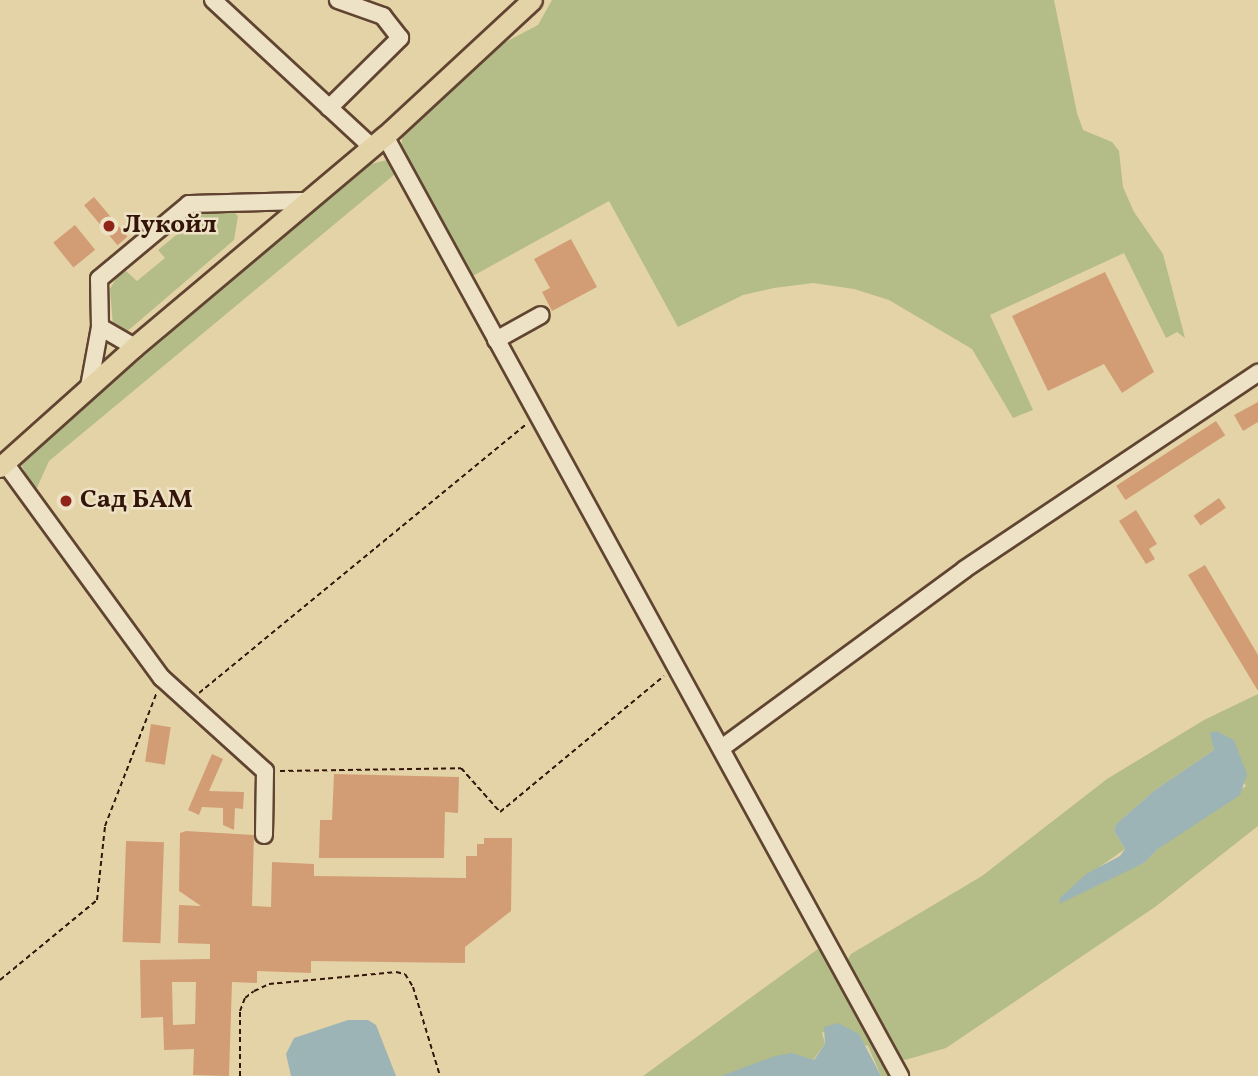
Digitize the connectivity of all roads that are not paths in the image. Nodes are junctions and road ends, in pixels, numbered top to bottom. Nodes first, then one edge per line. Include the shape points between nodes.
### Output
1 (213, 0) edge
2 (338, 0) edge
3 (532, 0) edge
4 (329, 108) junction
5 (379, 141) junction
6 (304, 201) junction
7 (541, 315) dead end
8 (100, 327) junction
9 (496, 340) junction
10 (134, 347) junction
11 (1258, 373) edge
12 (89, 387) junction
13 (3, 465) edge
14 (723, 747) junction
15 (264, 835) dead end
16 (900, 1076) edge

1 - 4 street
2 - 4 street via 383,16 400,38
3 - 5 main road
4 - 5 street
5 - 6 main road
5 - 9 street
6 - 8 street via 189,204 99,279
6 - 10 main road
7 - 9 street
8 - 10 street
8 - 12 street
9 - 14 street
10 - 12 main road
11 - 14 street via 965,569
12 - 13 main road
13 - 15 street via 162,678 265,771
14 - 16 street

